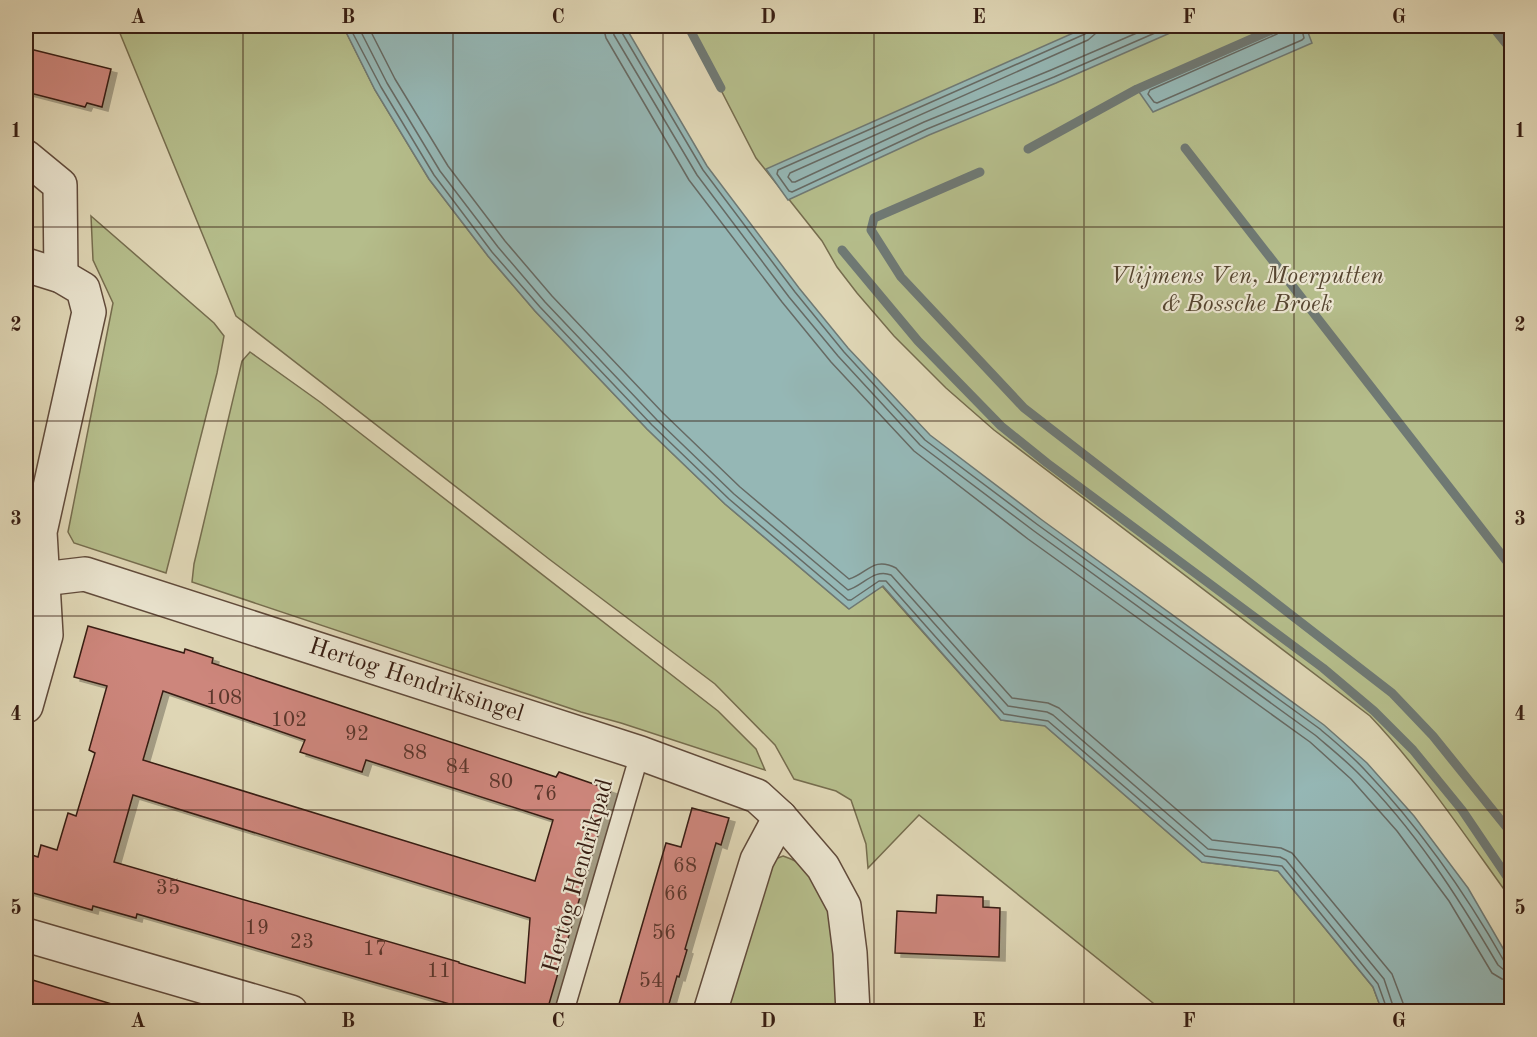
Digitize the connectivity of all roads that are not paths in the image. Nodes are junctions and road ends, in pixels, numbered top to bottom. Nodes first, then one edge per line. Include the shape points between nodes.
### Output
1 (26, 157) edge
2 (26, 265) edge
3 (72, 282) junction
4 (34, 580) edge
5 (26, 706) edge
6 (640, 753) junction
7 (780, 817) junction
8 (26, 935) edge
9 (291, 1011) edge
10 (564, 1011) edge
11 (710, 1011) edge
12 (853, 1011) edge

1 - 3 street via 60,185
2 - 3 street
3 - 4 street via 89,312 40,532
4 - 5 street via 46,635
4 - 6 street, Hertog Hendriksingel via 85,574
6 - 7 street, Hertog Hendriksingel via 757,796
6 - 10 lane, Hertog Hendrikpad
7 - 11 street via 758,860
7 - 12 street, Hertog Hendriksingel via 824,867 844,906
8 - 9 street

